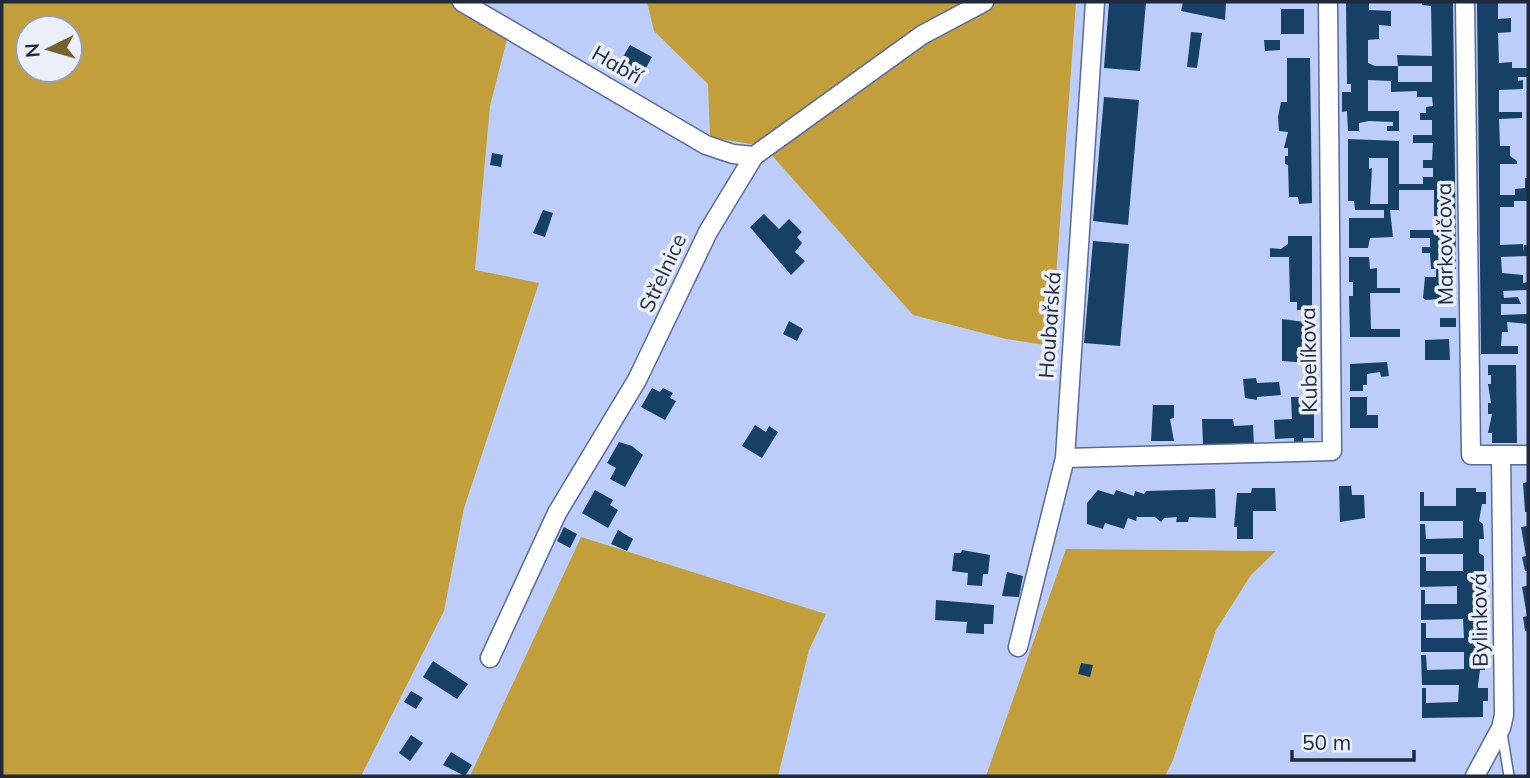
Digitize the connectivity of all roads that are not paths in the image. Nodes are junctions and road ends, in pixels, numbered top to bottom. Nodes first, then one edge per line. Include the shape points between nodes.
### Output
1 (462, 2) edge
2 (984, 2) edge
3 (1095, 2) edge
4 (1328, 2) edge
5 (1465, 2) edge
6 (754, 156) junction
7 (1501, 455) junction
8 (1528, 455) edge
9 (1065, 458) junction
10 (1018, 647) dead end
11 (490, 658) dead end
12 (1501, 728) junction
13 (1475, 776) edge
14 (1510, 776) edge

1 - 6 street, Habří via 706,145
2 - 6 street, Střelnice via 922,35
3 - 9 street, Houbařská
4 - 9 street, Kubelíkova via 1332,451
5 - 7 street, Markovičova via 1471,455
6 - 11 street, Střelnice via 708,232 638,380 557,513
7 - 8 street
7 - 12 street, Bylinková
9 - 10 street, Houbařská
12 - 13 street, Bylinková
12 - 14 lane

